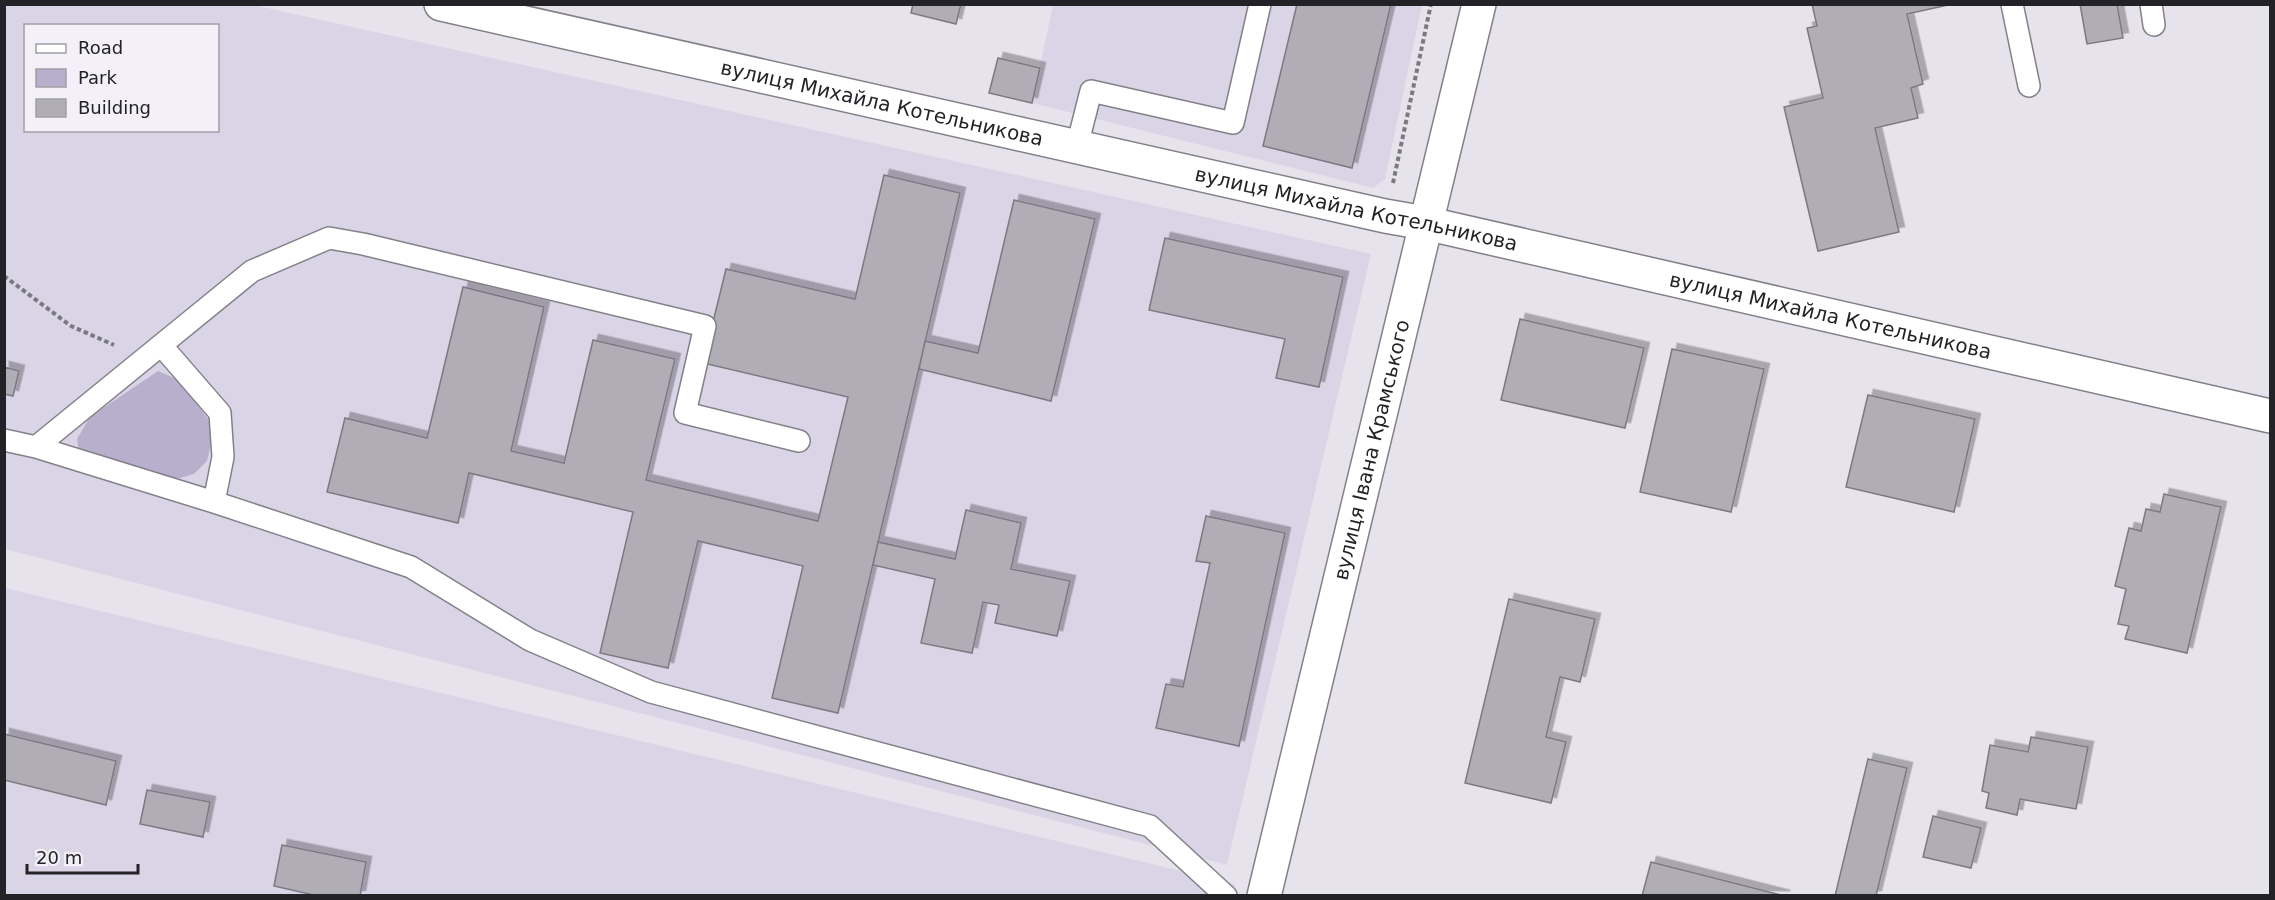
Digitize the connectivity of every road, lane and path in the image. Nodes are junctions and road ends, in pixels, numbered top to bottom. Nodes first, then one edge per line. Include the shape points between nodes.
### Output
1 (441, 4) edge
2 (1260, 4) edge
3 (1431, 4) edge
4 (1479, 4) edge
5 (2012, 4) edge
6 (2029, 86) dead end
7 (1077, 146) junction
8 (1385, 216) junction
9 (1425, 223) junction
10 (4, 276) edge
11 (153, 352) junction
12 (2271, 416) edge
13 (4, 440) edge
14 (799, 441) dead end
15 (36, 447) junction
16 (214, 502) junction
17 (1226, 896) edge
18 (1264, 896) edge

1 - 7 street, вулиця Михайла Котельникова
2 - 7 lane via 1233,123 1091,91
3 - 8 path
4 - 9 street, вулиця Івана Крамського
5 - 6 lane
7 - 8 street, вулиця Михайла Котельникова
8 - 9 street, вулиця Михайла Котельникова
9 - 12 street, вулиця Михайла Котельникова
9 - 18 street, вулиця Івана Крамського
10 - 11 path via 71,326
11 - 14 lane via 252,271 329,238 705,326 685,413
11 - 15 lane
11 - 16 lane via 220,413 223,457
13 - 15 lane
15 - 16 lane
16 - 17 lane via 411,567 530,640 651,692 1150,826

